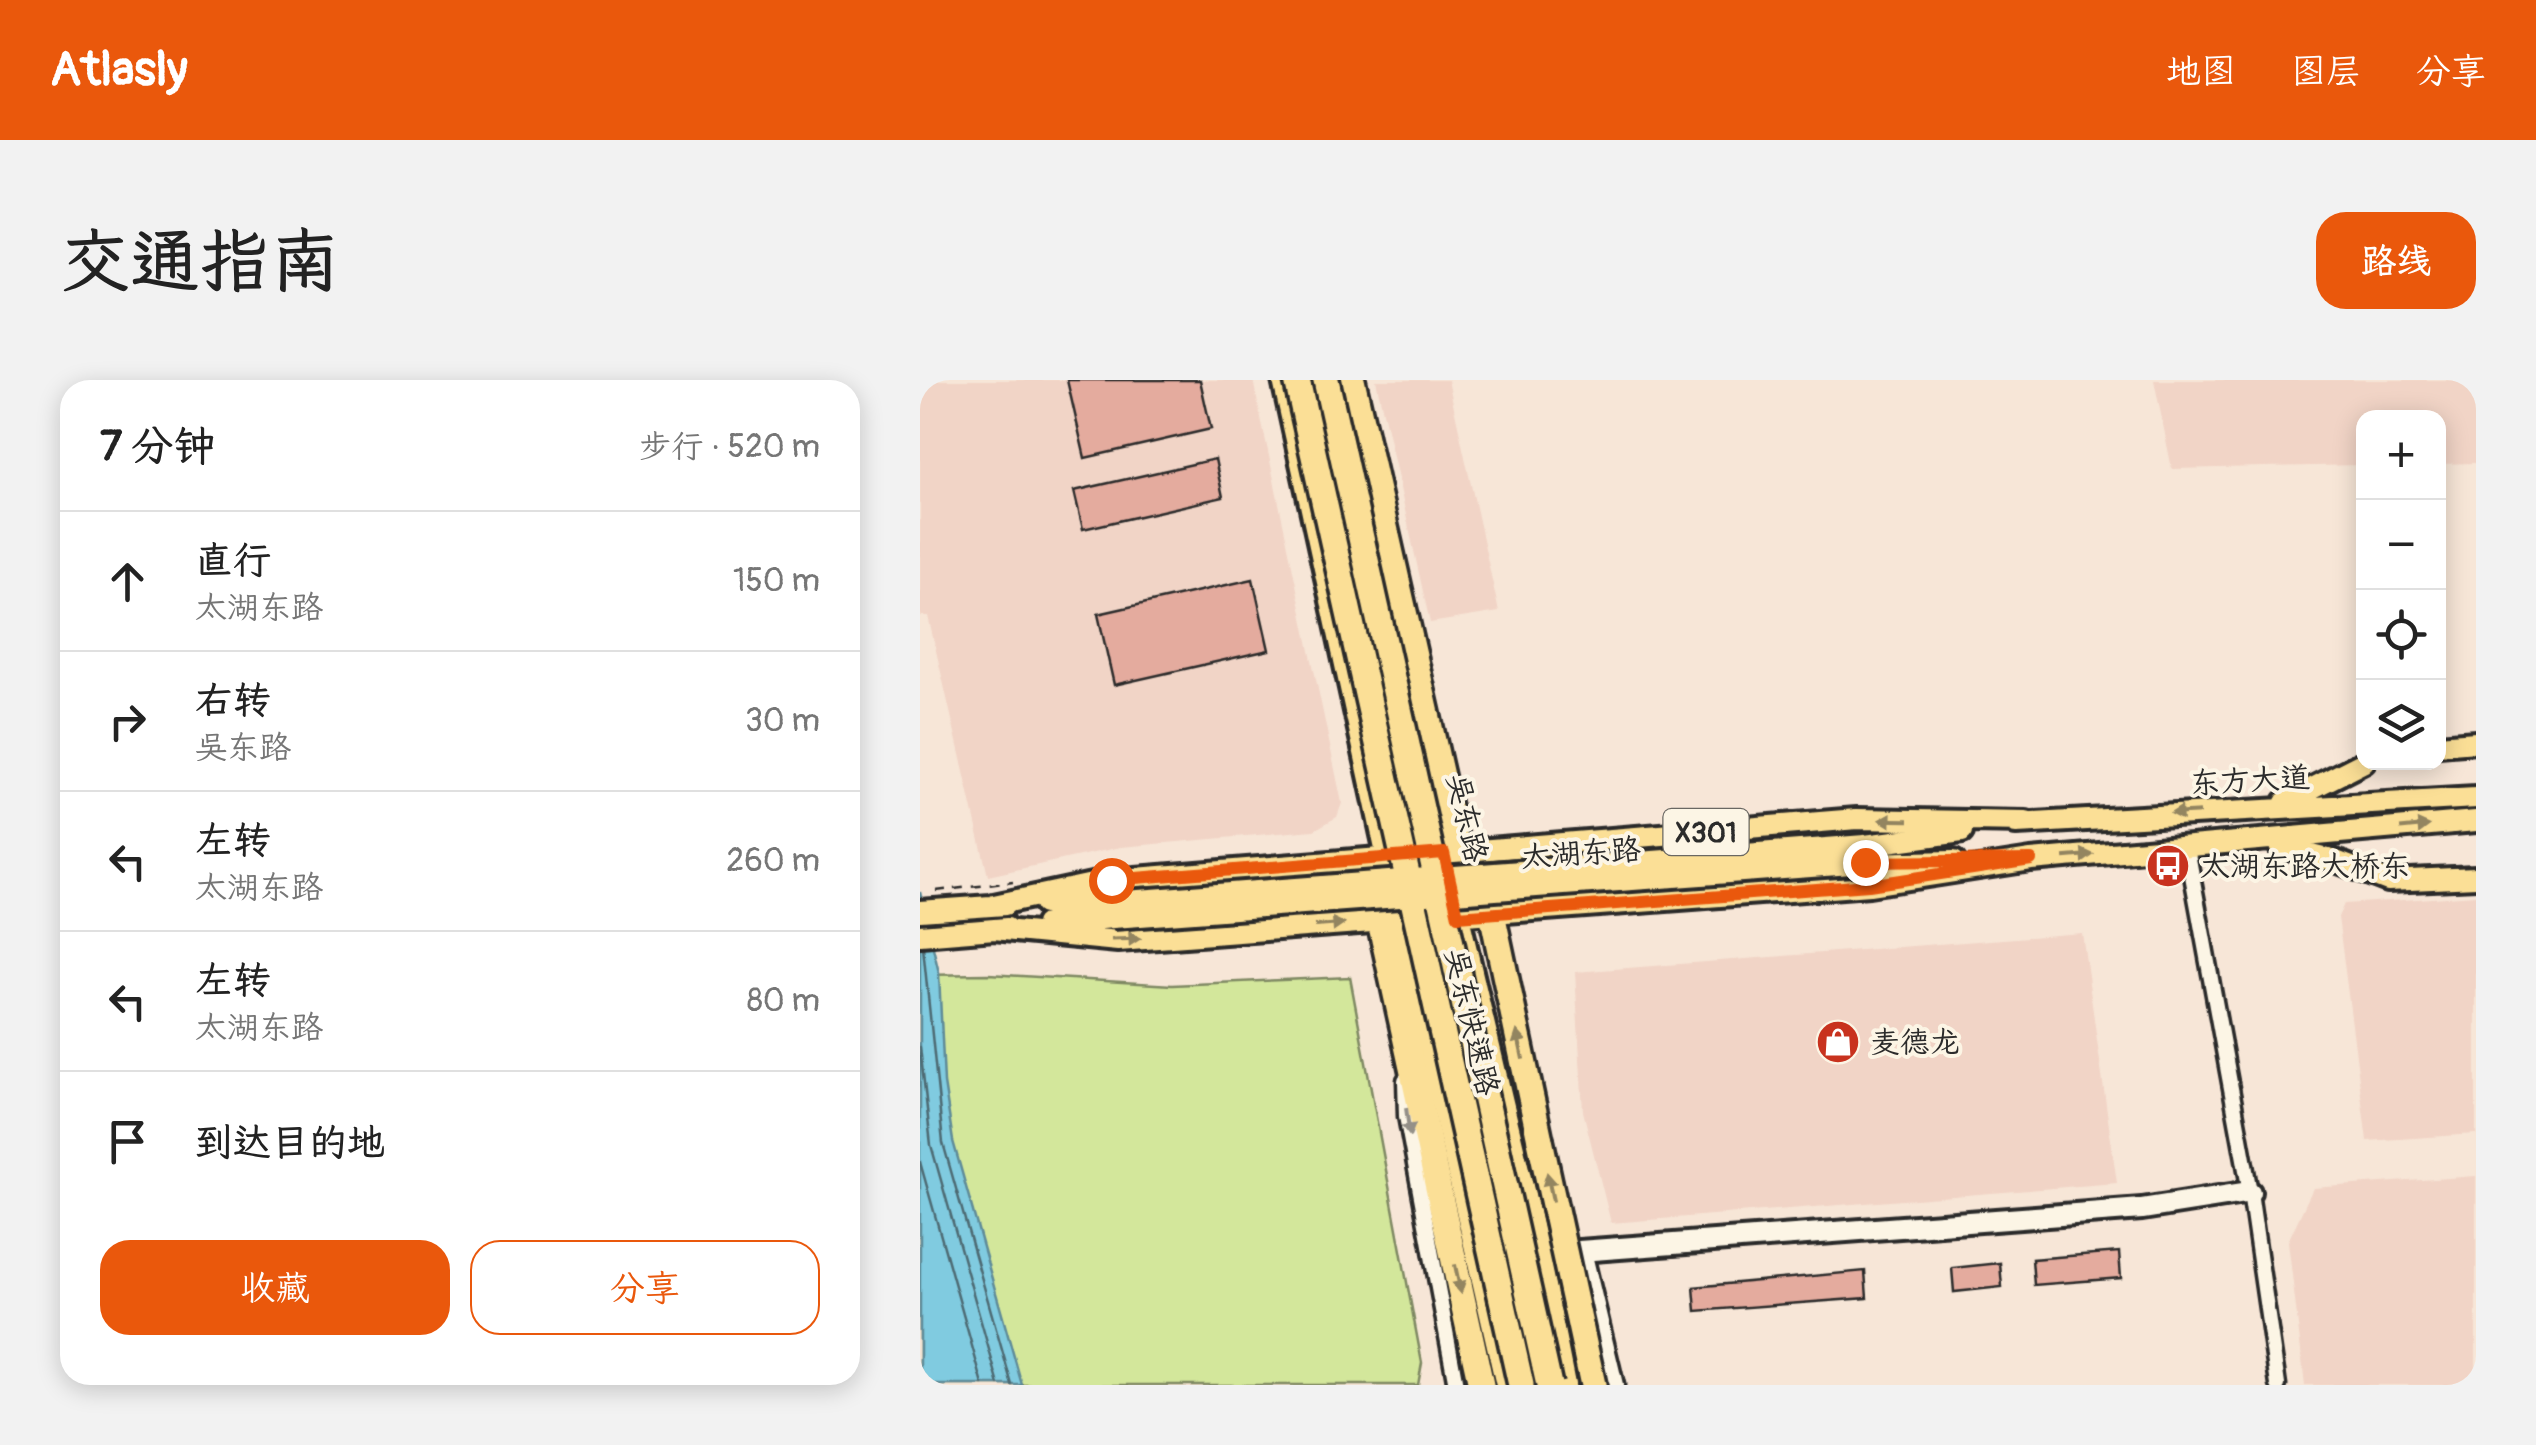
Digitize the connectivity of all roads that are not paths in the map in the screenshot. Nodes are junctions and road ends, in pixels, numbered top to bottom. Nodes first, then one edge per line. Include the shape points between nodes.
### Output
1 (1283, 380) edge
2 (1297, 380) edge
3 (1326, 380) edge
4 (1340, 380) edge
5 (1352, 380) edge
6 (2476, 742) edge
7 (2446, 744) edge
8 (2356, 767) edge
9 (2361, 770) edge
10 (2476, 798) edge
11 (2376, 805) junction
12 (2249, 810) junction
13 (2476, 821) edge
14 (2026, 822) junction
15 (2377, 830) junction
16 (2249, 844) junction
17 (2188, 848) junction
18 (1451, 852) junction
19 (1865, 854) junction
20 (1387, 857) junction
21 (2031, 860) junction
22 (2371, 874) junction
23 (2476, 877) edge
24 (994, 905) junction
25 (920, 911) edge
26 (1492, 913) junction
27 (1458, 916) junction
28 (1390, 920) junction
29 (994, 929) junction
30 (920, 935) edge
31 (1403, 1024) junction
32 (2250, 1192) junction
33 (1584, 1251) junction
34 (1539, 1254) junction
35 (1456, 1385) edge
36 (1480, 1385) edge
37 (1506, 1385) edge
38 (1521, 1385) edge
39 (1549, 1385) edge
40 (1565, 1385) edge
41 (1574, 1385) edge
42 (1594, 1385) edge
43 (1616, 1385) edge
44 (2278, 1385) edge

1 - 20 main road
2 - 38 highway, 吴东快速路, bridge
3 - 39 highway, 吴东快速路, bridge
4 - 18 main road, 吴东路
5 - 18 highway
6 - 7 main road
8 - 12 main road via 2304,795
9 - 11 main road via 2359,789
10 - 11 main road, 东方大道 / X301
11 - 12 main road, 东方大道 / X301
12 -> 14 main road, 东方大道 / X301
15 -> 13 main road, 东方大道 / X301
14 -> 18 main road, 太湖东路 / X301 via 1857,820
14 - 19 main road, 太湖东路
15 - 16 main road, 东方大道 / X301
15 - 22 main road via 2360,850
16 - 17 main road, 东方大道 / X301
16 - 22 main road via 2312,854
21 -> 17 main road, 东方大道 / X301
17 - 32 street
18 - 20 main road, 太湖东路 / X301
18 - 26 highway
18 - 27 main road, 吴东路
19 - 21 main road, 太湖东路
19 - 24 main road, 太湖东路, bridge
19 - 29 main road, 太湖东路, bridge
20 - 24 main road, 太湖东路 via 1111,880
20 - 28 highway
21 - 26 main road, 太湖东路 / X301 via 1869,885
22 - 23 main road via 2403,882
24 - 25 main road, 太湖东路
26 - 27 main road, 太湖东路 / X301
42 -> 26 highway, bridge
27 - 28 main road, 太湖东路 / X301
27 - 34 main road, 吴东路
29 -> 28 main road, 太湖东路 via 1118,941
28 - 31 highway
28 - 37 main road
29 - 30 main road, 太湖东路
31 -> 35 street via 1406,1116
31 -> 36 highway
32 - 33 street via 2142,1209
32 - 44 street
33 - 34 street
33 - 43 street
34 - 40 main road, 吴东路
34 - 41 street

